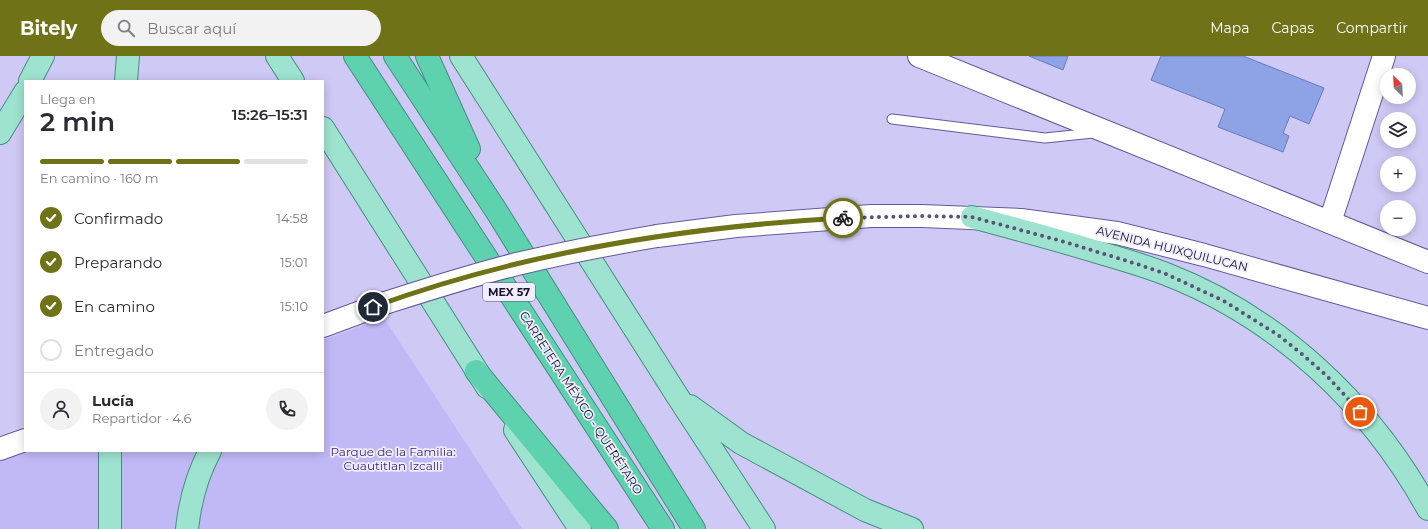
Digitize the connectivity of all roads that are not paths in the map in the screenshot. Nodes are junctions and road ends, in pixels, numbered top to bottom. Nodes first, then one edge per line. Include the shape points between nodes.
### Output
1 (43, 56) edge
2 (128, 56) edge
3 (278, 56) edge
4 (355, 56) edge
5 (395, 56) edge
6 (427, 56) edge
7 (461, 56) edge
8 (919, 56) edge
9 (1383, 56) edge
10 (31, 80) edge
11 (126, 80) edge
12 (292, 80) edge
13 (24, 94) edge
14 (892, 119) dead end
15 (324, 130) edge
16 (1105, 131) junction
17 (0, 133) edge
18 (497, 212) junction
19 (972, 217) junction
20 (1330, 222) junction
21 (1428, 262) edge
22 (1428, 318) edge
23 (324, 326) edge
24 (476, 371) junction
25 (678, 397) junction
26 (24, 440) edge
27 (0, 450) edge
28 (110, 452) edge
29 (209, 452) edge
30 (1428, 509) edge
31 (110, 529) edge
32 (187, 529) edge
33 (580, 529) edge
34 (607, 529) edge
35 (663, 529) edge
36 (694, 529) edge
37 (764, 529) edge
38 (912, 529) edge

1 - 10 main road
2 - 11 main road
3 - 12 main road
4 - 35 highway, CARRETERA MÉXICO - QUERÉTARO / MEX 57
5 - 18 highway, MEX 57
6 - 18 highway
7 - 25 main road
8 - 16 main road
9 - 20 main road
13 - 17 main road
14 - 16 lane via 1045,138
15 - 24 main road
16 - 20 main road
18 - 36 highway, MEX 57
19 - 22 main road, AVENIDA HUIXQUILUCAN via 1021,220 1117,233
19 - 23 main road, AVENIDA HUIXQUILUCAN, bridge via 871,216 736,226 657,236 516,264 450,282
19 - 30 main road via 1137,264 1202,290 1251,317 1303,355 1352,402 1398,459
20 - 21 main road
24 - 33 main road
24 - 34 highway
25 - 37 main road
25 - 38 main road via 740,443 865,510
26 - 27 main road
28 - 31 main road
29 - 32 main road via 201,467 190,505

